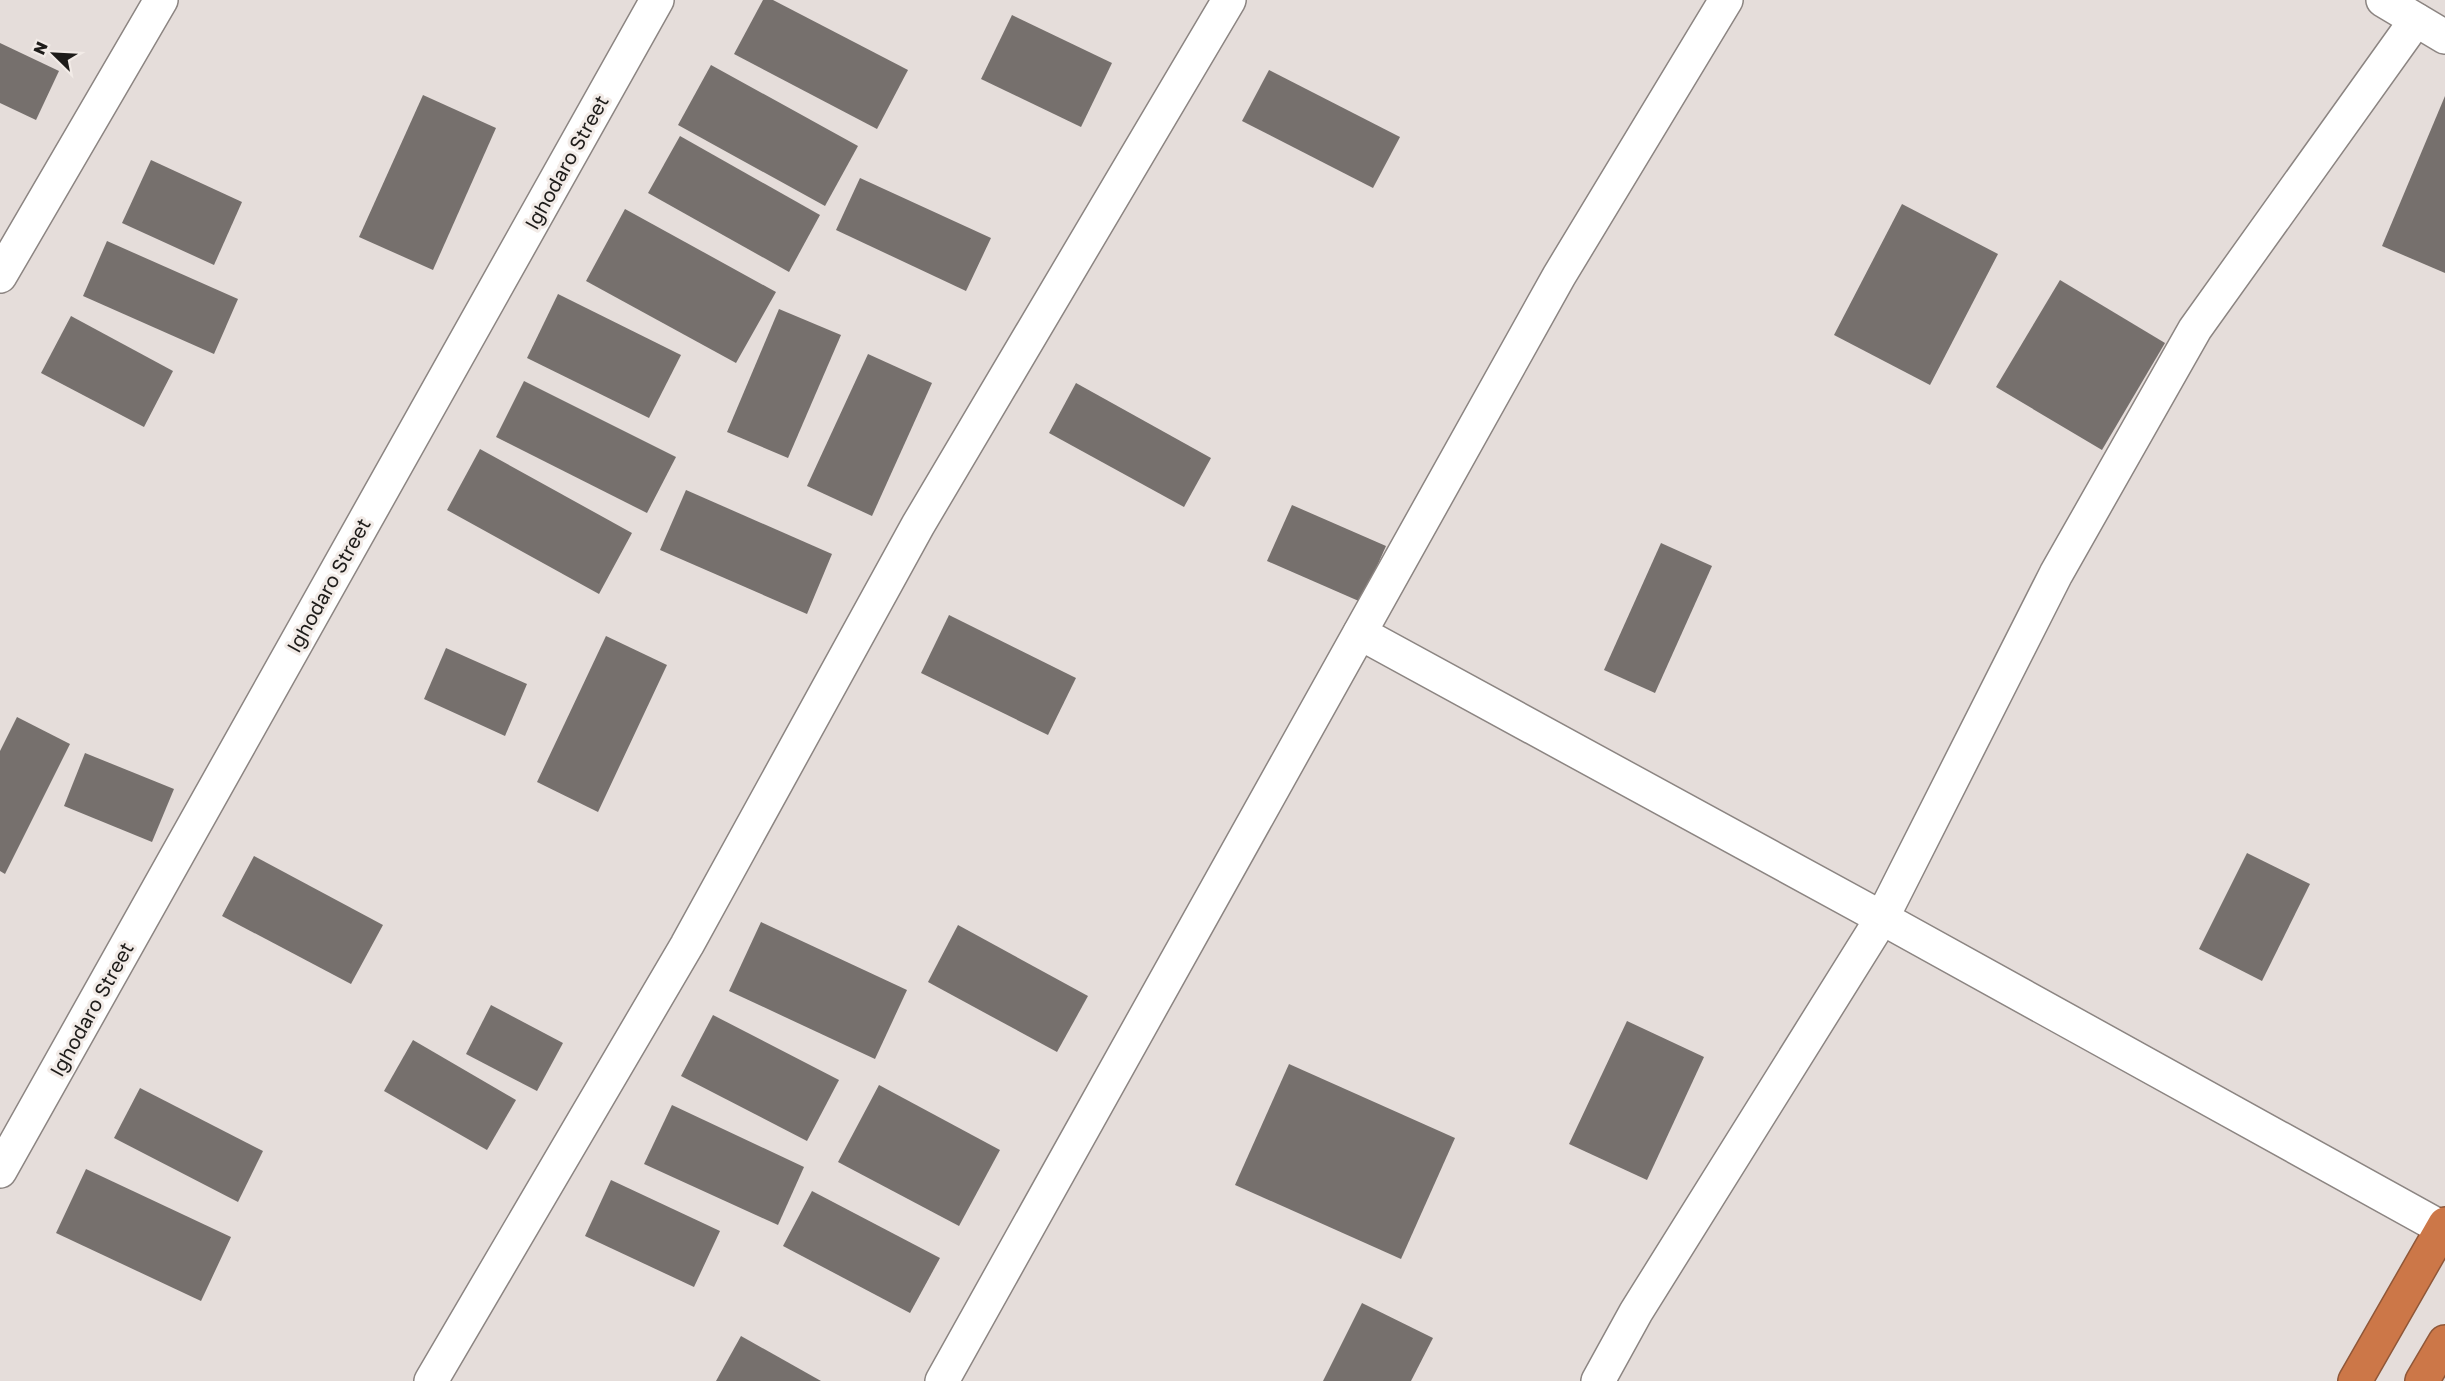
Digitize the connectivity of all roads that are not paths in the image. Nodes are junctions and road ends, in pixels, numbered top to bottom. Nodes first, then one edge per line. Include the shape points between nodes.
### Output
1 (161, 0) edge
2 (657, 0) edge
3 (1229, 0) edge
4 (1726, 0) edge
5 (2383, 0) edge
6 (2416, 20) junction
7 (2445, 37) edge
8 (0, 276) edge
9 (1360, 633) junction
10 (1882, 918) junction
11 (0, 1171) edge
12 (2444, 1226) edge
13 (2445, 1342) edge
14 (431, 1381) edge
15 (942, 1381) edge
16 (1598, 1381) edge
17 (2355, 1381) edge
18 (2422, 1381) edge

1 - 8 street
2 - 11 street, Ighodaro Street
3 - 14 street via 918,525 687,945
4 - 9 street via 1559,276
5 - 6 street
6 - 7 street
6 - 10 street via 2195,329 2056,574
9 - 10 street
9 - 15 street
10 - 12 street
10 - 16 street via 1636,1312
12 - 17 highway
13 - 18 highway

